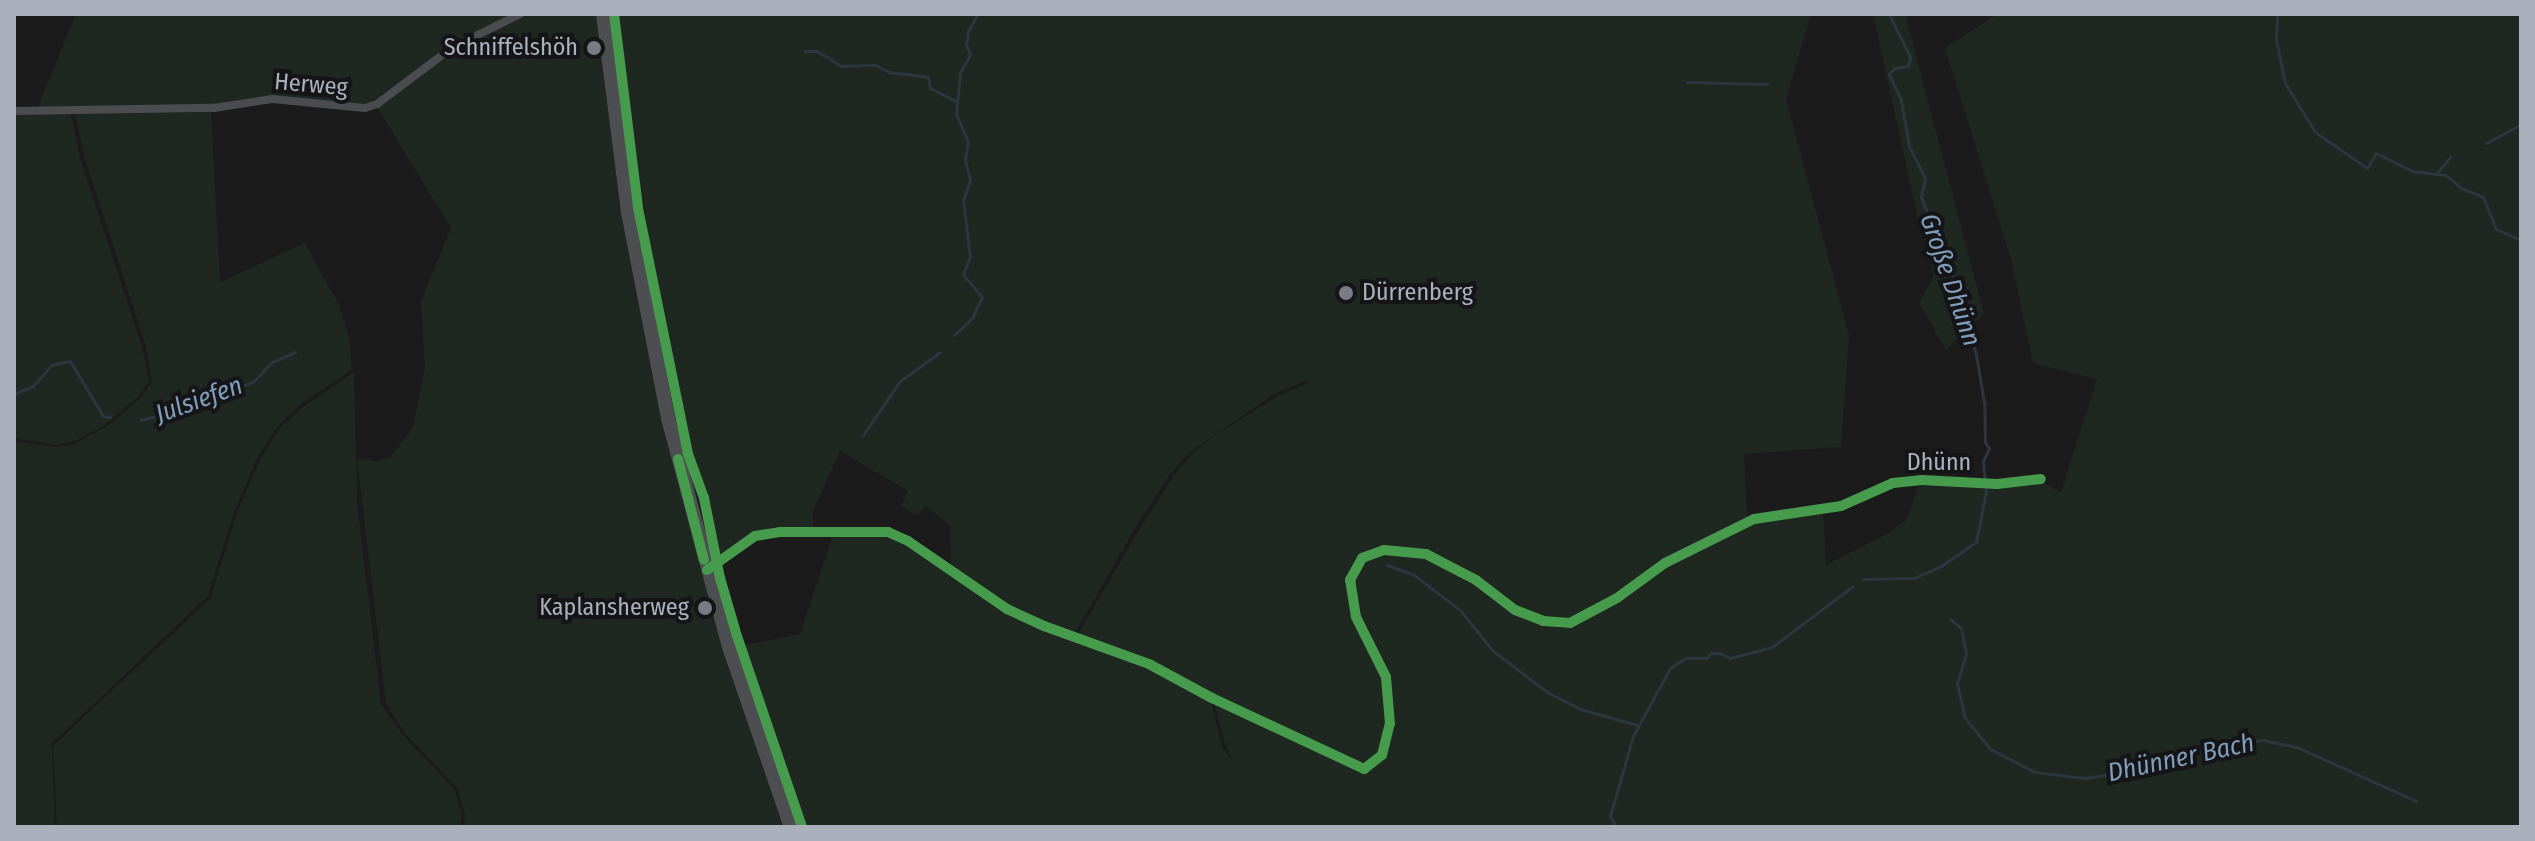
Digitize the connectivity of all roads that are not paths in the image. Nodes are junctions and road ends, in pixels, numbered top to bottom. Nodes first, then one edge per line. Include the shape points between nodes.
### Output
1 (520, 14) edge
2 (603, 14) edge
3 (14, 111) edge
4 (2041, 479) dead end
5 (707, 570) junction
6 (791, 827) edge

1 - 3 street, Herweg via 453,47 365,108 272,99 214,108
2 - 5 main road via 648,323
4 - 5 street, Dhünn via 1893,483 1841,506 1754,519 1665,563 1570,623 1543,621 1515,610 1476,580 1426,554 1384,550 1362,558 1350,580 1356,617 1386,677 1390,724 1382,755 1364,769 1149,664 1007,609 888,532 755,536
5 - 6 main road

